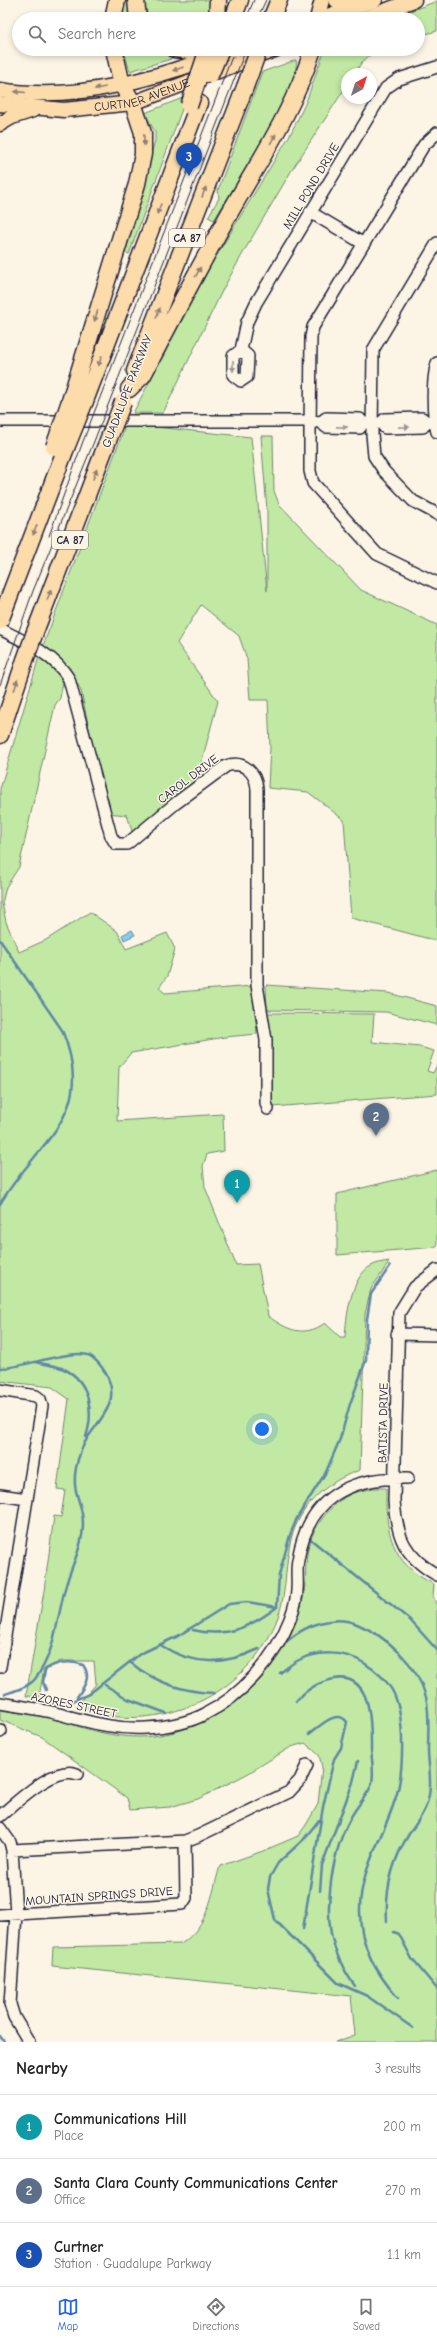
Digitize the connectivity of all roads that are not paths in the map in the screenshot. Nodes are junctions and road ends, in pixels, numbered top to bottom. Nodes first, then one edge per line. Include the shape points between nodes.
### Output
1 (117, 0) edge
2 (136, 0) edge
3 (218, 0) edge
4 (240, 0) edge
5 (322, 0) edge
6 (336, 0) edge
7 (414, 0) edge
8 (373, 1) edge
9 (115, 12) edge
10 (137, 12) edge
11 (217, 12) edge
12 (236, 12) edge
13 (319, 12) edge
14 (339, 12) edge
15 (382, 12) edge
16 (116, 56) edge
17 (206, 56) edge
18 (217, 56) edge
19 (218, 56) edge
20 (257, 56) edge
21 (258, 56) edge
22 (310, 56) edge
23 (437, 67) edge
24 (122, 85) junction
25 (0, 90) edge
26 (133, 103) junction
27 (0, 104) edge
28 (194, 104) junction
29 (38, 108) junction
30 (0, 124) edge
31 (437, 133) edge
32 (310, 212) junction
33 (437, 243) edge
34 (364, 244) junction
35 (437, 363) edge
36 (241, 385) dead end
37 (126, 395) junction
38 (77, 401) junction
39 (0, 421) edge
40 (315, 422) junction
41 (372, 423) junction
42 (434, 424) edge
43 (437, 514) edge
44 (437, 583) edge
45 (1, 621) edge
46 (0, 735) edge
47 (268, 1109) dead end
48 (437, 1270) edge
49 (397, 1334) junction
50 (437, 1335) edge
51 (0, 1390) edge
52 (395, 1478) junction
53 (408, 1478) dead end
54 (0, 1495) edge
55 (27, 1499) junction
56 (437, 1575) edge
57 (5, 1601) edge
58 (0, 1667) edge
59 (0, 1702) edge
60 (307, 1765) dead end
61 (76, 1774) dead end
62 (0, 1816) edge
63 (0, 1828) edge
64 (184, 1841) junction
65 (12, 1850) junction
66 (16, 1914) junction
67 (0, 1915) edge
68 (29, 2042) edge

1 - 9 highway
2 - 10 highway
3 - 11 highway
4 - 12 highway
5 - 13 main road
6 - 8 main road via 341,4
7 - 15 main road
8 - 14 main road
16 - 24 highway
17 - 28 highway, bridge
18 -> 24 main road, CURTNER AVENUE
19 - 28 highway, CA 87, bridge
37 -> 20 highway, GUADALUPE PARKWAY / CA 87, bridge
21 - 26 main road, CURTNER AVENUE
37 -> 22 highway via 143,375 280,126 297,93
23 - 32 street, MILL POND DRIVE via 399,79 386,88
24 -> 25 main road, CURTNER AVENUE via 58,93
24 - 26 highway
26 - 29 main road, CURTNER AVENUE via 64,110
26 -> 38 highway via 143,132 143,154
27 - 29 main road, CURTNER AVENUE
28 -> 38 highway, CA 87 via 189,125 129,286
29 - 30 main road
31 - 34 street via 424,145
32 - 34 street
32 - 36 street, MILL POND DRIVE via 247,322 241,350 248,356 248,374
33 - 41 street via 373,350
34 - 40 street via 313,327 311,336
35 - 42 street via 434,379
46 -> 37 highway, GUADALUPE PARKWAY / CA 87, bridge via 35,632
38 -> 45 highway, CA 87, bridge via 60,448 49,493
39 - 40 street
40 - 41 street via 326,418 360,419
40 - 44 street via 310,471 316,489 377,554
41 - 42 street via 385,428 423,427
41 - 43 street via 372,448 377,462 413,501
45 - 47 street, CAROL DRIVE via 62,669 69,679 111,836 116,844 127,844 226,766 243,766 253,775 257,793 257,985 266,1040
48 - 49 street, BATISTA DRIVE via 422,1280 406,1300 399,1313
49 - 50 street
49 - 52 street, BATISTA DRIVE
51 - 55 street via 36,1396 42,1406
52 - 53 street, AZORES STREET
52 - 56 street, BATISTA DRIVE via 395,1513 404,1547 416,1560
52 - 59 street, AZORES STREET via 376,1478 360,1482 331,1496 316,1511 305,1531 298,1561 297,1591 290,1619 274,1652 232,1697 204,1715 169,1725 114,1728
54 - 55 street
55 - 57 street
57 - 58 street
60 - 64 street via 300,1780 289,1792
61 - 62 street via 69,1771 52,1776
63 - 65 street via 10,1842
64 - 65 street
64 - 66 street, MOUNTAIN SPRINGS DRIVE via 186,1898 182,1904
65 - 66 street
66 - 67 street, MOUNTAIN SPRINGS DRIVE
66 - 68 street via 10,2004

